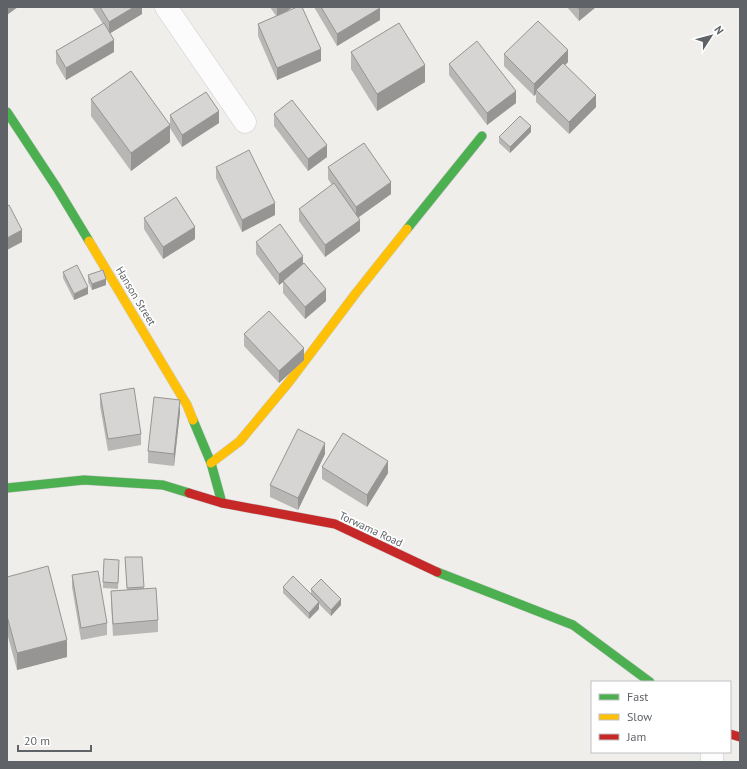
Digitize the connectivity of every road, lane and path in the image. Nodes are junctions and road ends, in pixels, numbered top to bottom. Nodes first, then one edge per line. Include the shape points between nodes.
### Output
1 (166, 7) edge
2 (7, 112) edge
3 (245, 122) dead end
4 (482, 136) dead end
5 (211, 462) junction
6 (7, 488) edge
7 (222, 502) junction
8 (649, 681) edge

1 - 3 street
2 - 5 street, Hanson Street via 57,188 187,405
4 - 5 street via 245,435
5 - 7 street, Hanson Street
6 - 7 street, Torwama Road via 84,480 163,485
7 - 8 street, Torwama Road via 335,524 443,575 573,625

